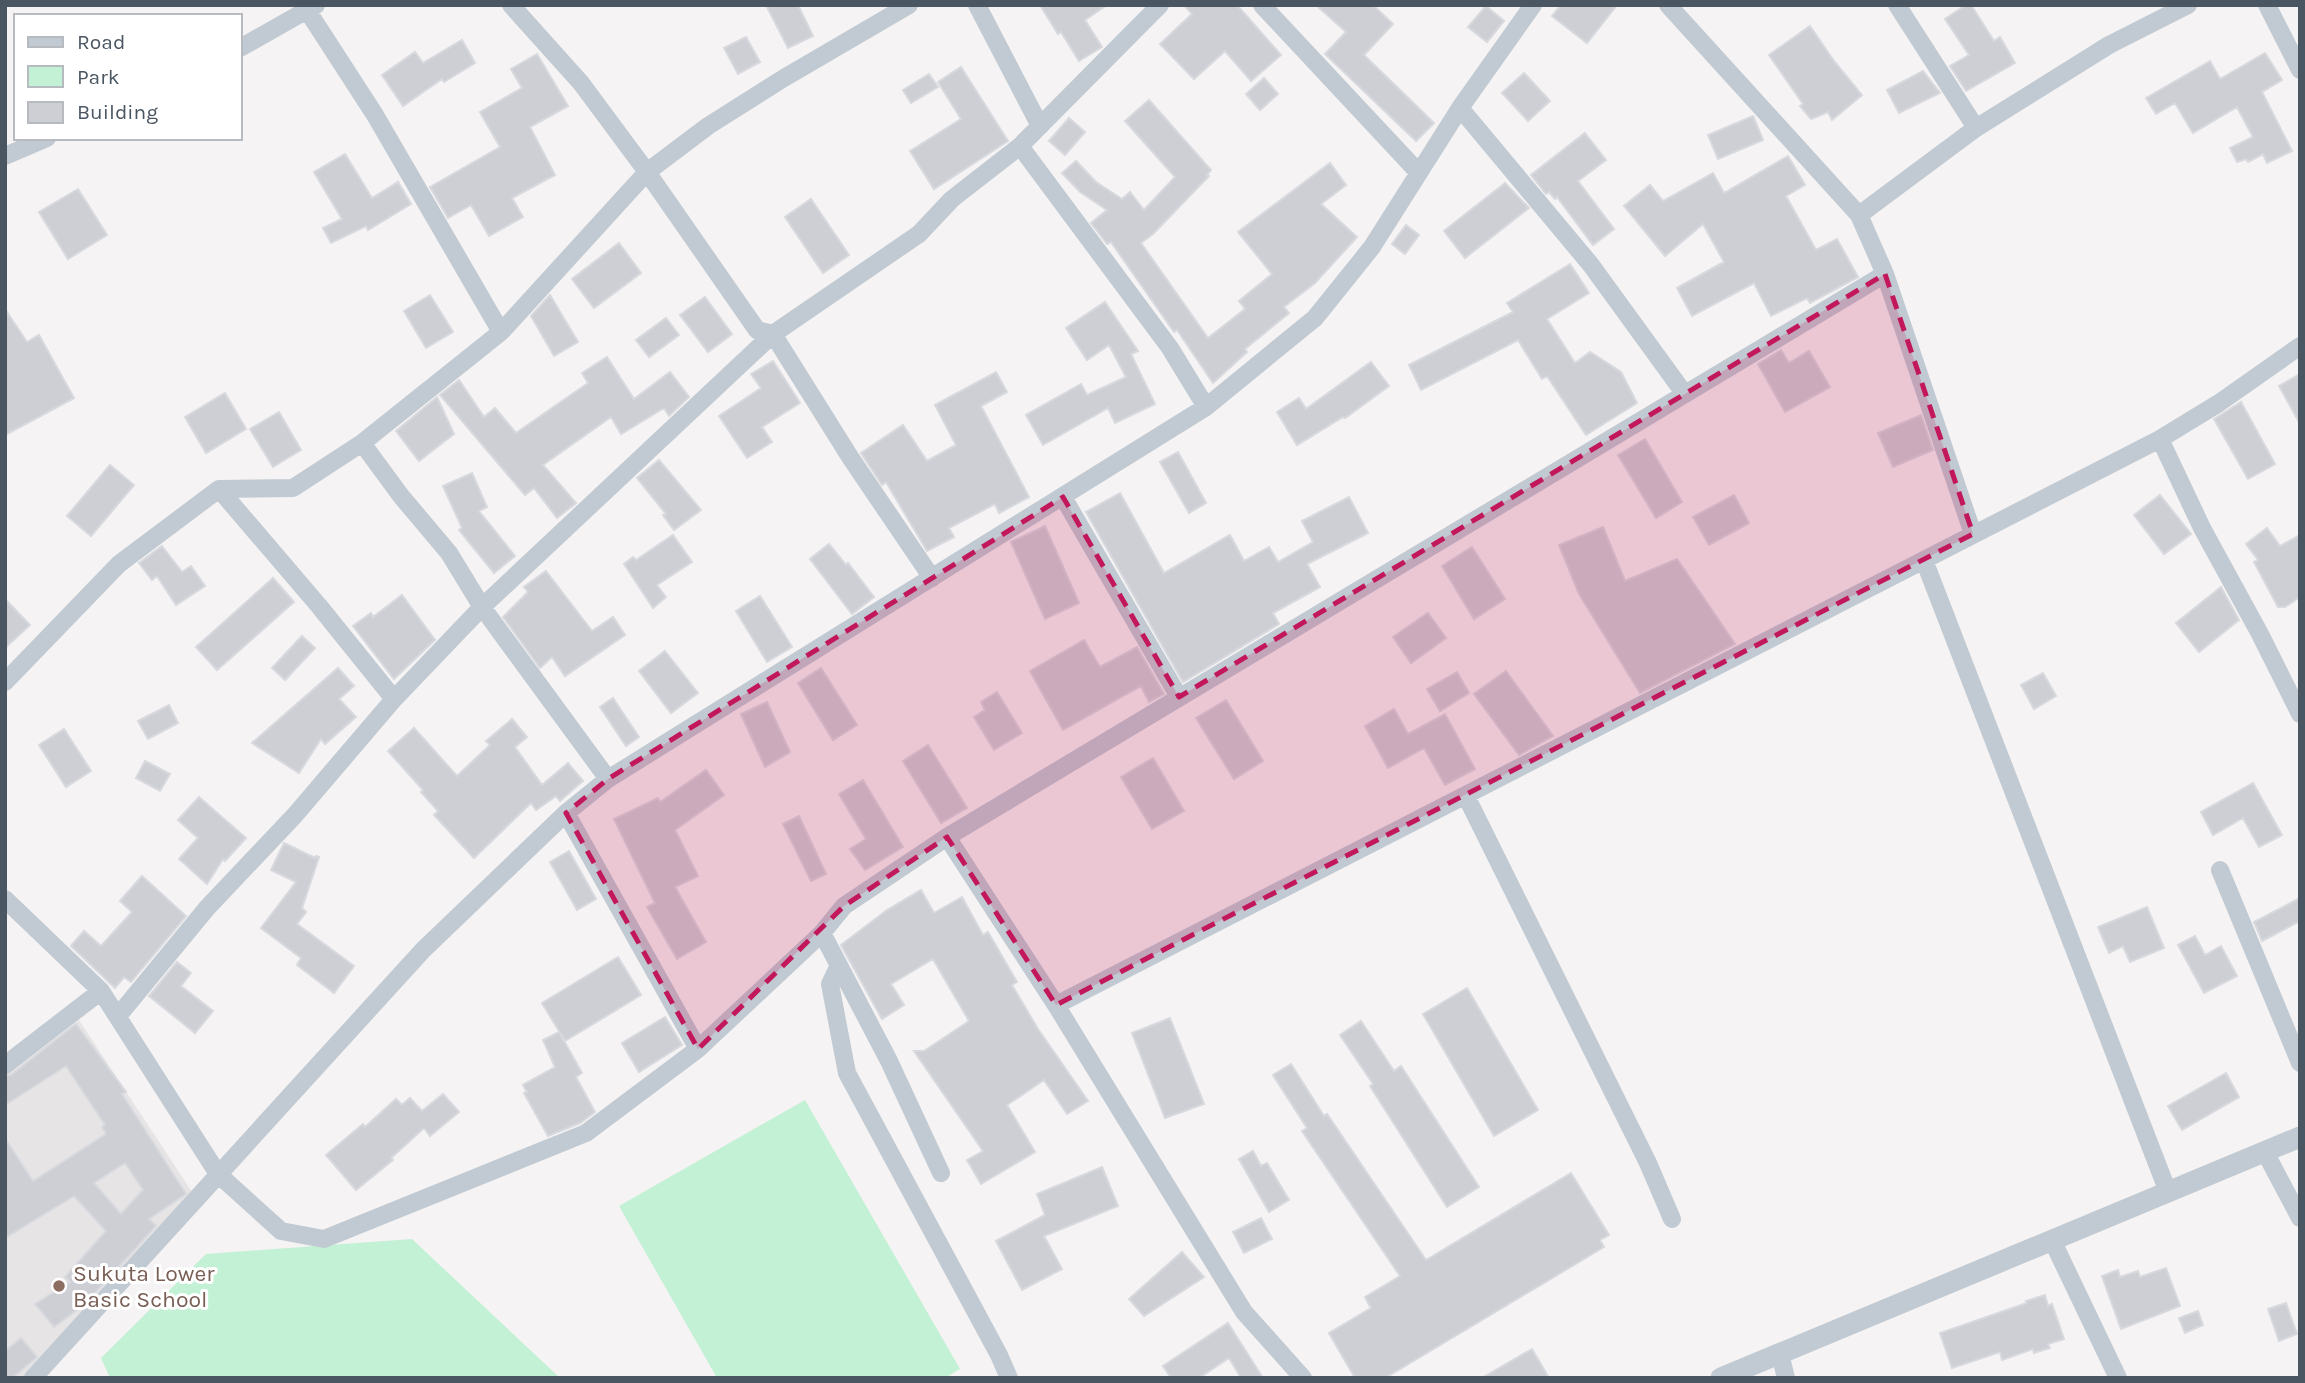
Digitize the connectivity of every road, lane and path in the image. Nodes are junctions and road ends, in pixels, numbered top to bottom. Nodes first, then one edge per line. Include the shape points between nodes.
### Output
1 (511, 5) edge
2 (909, 5) edge
3 (977, 5) edge
4 (1160, 5) edge
5 (1262, 5) edge
6 (1533, 5) edge
7 (1668, 5) edge
8 (1897, 5) edge
9 (2188, 5) edge
10 (2267, 5) edge
11 (312, 8) edge
12 (242, 47) edge
13 (2300, 70) edge
14 (1460, 108) junction
15 (1040, 126) junction
16 (1976, 128) junction
17 (42, 140) edge
18 (1020, 146) junction
19 (5, 156) edge
20 (647, 172) junction
21 (1419, 173) junction
22 (1858, 215) junction
23 (1885, 274) junction
24 (501, 332) junction
25 (773, 334) junction
26 (2300, 346) edge
27 (1684, 393) junction
28 (1206, 407) junction
29 (2160, 439) junction
30 (362, 443) junction
31 (219, 489) junction
32 (1063, 496) junction
33 (1973, 534) junction
34 (1924, 560) junction
35 (932, 578) junction
36 (482, 607) junction
37 (5, 682) edge
38 (1179, 697) junction
39 (394, 698) junction
40 (2300, 714) edge
41 (608, 779) junction
42 (1466, 796) junction
43 (566, 813) junction
44 (947, 836) junction
45 (2220, 870) dead end
46 (5, 899) edge
47 (822, 933) junction
48 (839, 965) junction
49 (101, 991) junction
50 (1056, 1004) junction
51 (118, 1016) junction
52 (698, 1049) junction
53 (2300, 1063) edge
54 (5, 1065) edge
55 (2300, 1137) edge
56 (2265, 1152) junction
57 (941, 1173) dead end
58 (218, 1174) junction
59 (2168, 1192) junction
60 (2300, 1218) edge
61 (1672, 1219) dead end
62 (2052, 1240) junction
63 (1780, 1354) junction
64 (33, 1378) edge
65 (1009, 1378) edge
66 (1303, 1378) edge
67 (1721, 1378) edge
68 (1786, 1378) edge
69 (2118, 1378) edge

1 - 20 street via 581,83
2 - 20 street via 708,126
3 - 15 street
4 - 15 street
5 - 21 street
6 - 14 street
7 - 22 street
8 - 16 street
9 - 16 street via 2109,45
10 - 13 street
11 - 12 street
11 - 24 street
14 - 21 street
14 - 27 street via 1591,265
15 - 18 street
16 - 22 street
17 - 19 street
18 - 25 street via 952,199 919,234
18 - 28 street via 1170,348
20 - 24 street
20 - 25 street via 757,330
21 - 28 street via 1372,247 1315,318
22 - 23 street
23 - 27 street
23 - 33 street
24 - 30 street
25 - 35 street
25 - 36 street
26 - 29 street
27 - 38 street
28 - 32 street
29 - 33 street
29 - 40 street
30 - 31 street via 293,488
30 - 36 street via 449,553
31 - 37 street via 120,564
31 - 39 street
32 - 35 street
32 - 38 street
33 - 34 street
34 - 42 street
34 - 59 street
35 - 41 street
36 - 39 street
36 - 41 street
38 - 44 street
39 - 51 street via 295,815 207,908
41 - 43 street
42 - 50 street
42 - 61 street
43 - 52 street
43 - 58 street via 423,950
44 - 47 street via 844,906
44 - 50 street
45 - 53 street
46 - 49 street
47 - 48 street
47 - 52 street
48 - 57 street
48 - 65 street via 830,984 847,1073
49 - 51 street
49 - 54 street
50 - 66 street via 1244,1312
51 - 58 street
52 - 58 street via 586,1133 324,1239 281,1231
55 - 56 street
56 - 59 street
56 - 60 street
58 - 64 street
59 - 62 street
62 - 63 street
62 - 69 street
63 - 67 street
63 - 68 street

